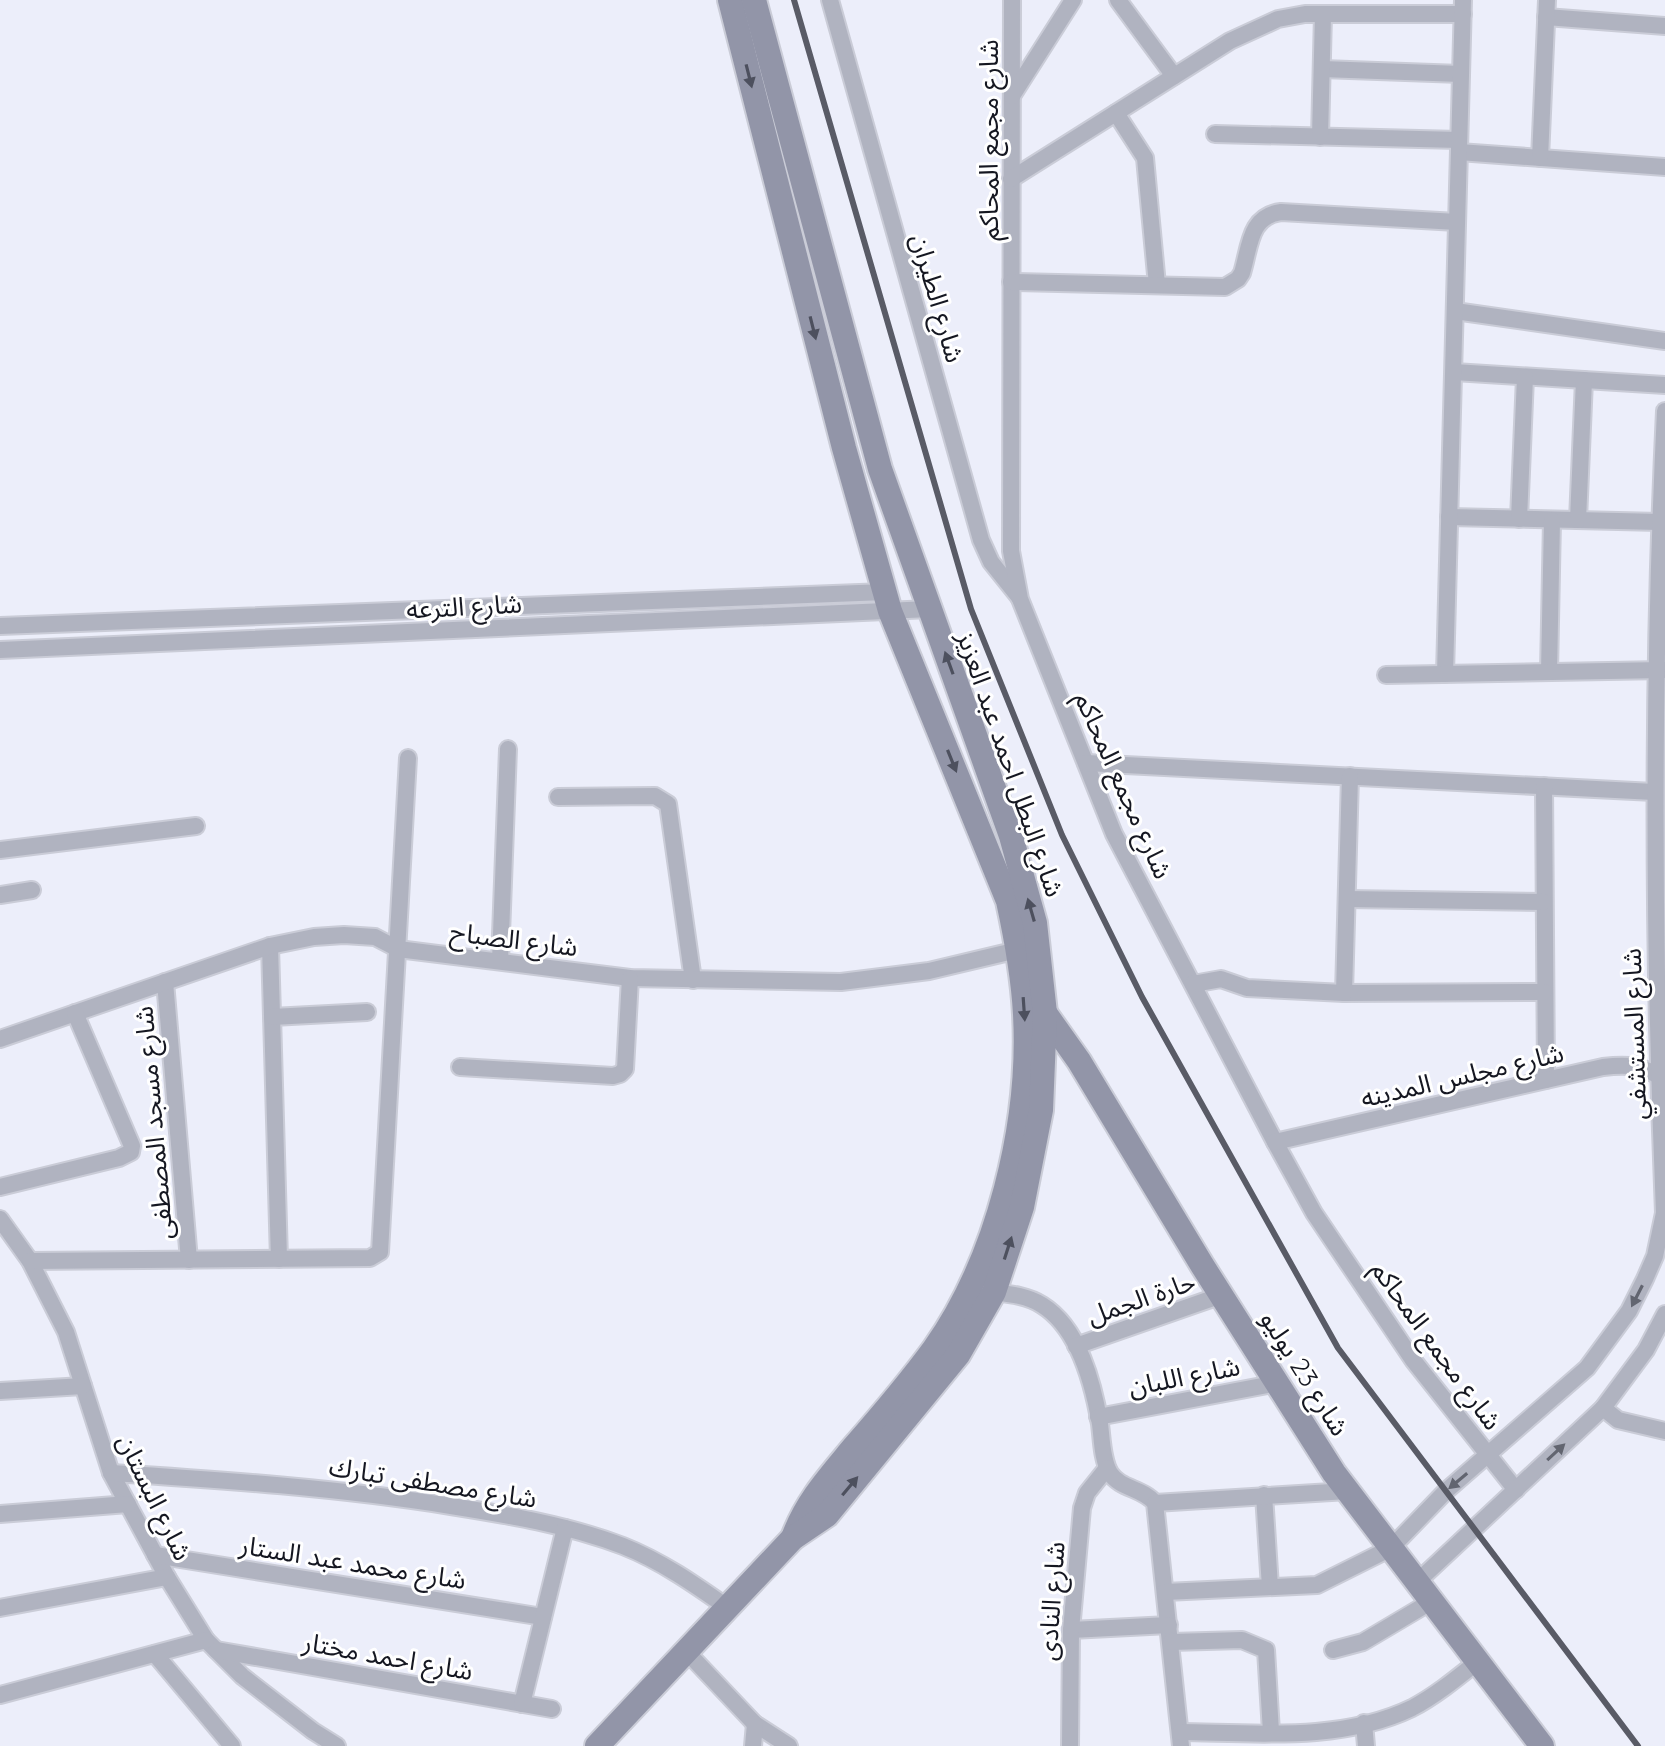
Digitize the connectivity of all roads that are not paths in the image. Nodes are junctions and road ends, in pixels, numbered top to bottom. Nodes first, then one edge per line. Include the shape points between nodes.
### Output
1 (730, 0) edge
2 (754, 0) edge
3 (830, 0) edge
4 (1012, 0) edge
5 (1073, 0) edge
6 (1118, 0) edge
7 (1361, 7) edge
8 (1463, 7) edge
9 (1547, 9) edge
10 (1323, 14) junction
11 (1665, 26) edge
12 (1322, 69) junction
13 (1461, 74) junction
14 (1174, 76) junction
15 (1011, 98) junction
16 (1116, 113) junction
17 (1215, 134) dead end
18 (1320, 137) junction
19 (1459, 146) junction
20 (1540, 158) junction
21 (1665, 167) edge
22 (1011, 179) junction
23 (1457, 222) junction
24 (1011, 282) junction
25 (1157, 285) junction
26 (1455, 311) junction
27 (1665, 341) edge
28 (1454, 372) junction
29 (1525, 377) junction
30 (1584, 380) junction
31 (1665, 385) edge
32 (1665, 411) edge
33 (1664, 456) edge
34 (1449, 517) junction
35 (1519, 519) junction
36 (1552, 520) junction
37 (1578, 520) junction
38 (1660, 522) junction
39 (1020, 599) junction
40 (887, 602) junction
41 (930, 609) junction
42 (0, 626) edge
43 (0, 650) edge
44 (1660, 670) edge
45 (1549, 672) junction
46 (1445, 674) junction
47 (1386, 675) dead end
48 (508, 749) dead end
49 (408, 758) dead end
50 (1086, 763) junction
51 (1350, 776) junction
52 (1544, 786) junction
53 (1654, 792) junction
54 (558, 797) dead end
55 (196, 826) dead end
56 (0, 850) edge
57 (32, 890) dead end
58 (0, 895) edge
59 (1347, 899) junction
60 (1544, 902) junction
61 (270, 946) junction
62 (1028, 947) junction
63 (398, 949) junction
64 (500, 961) junction
65 (630, 978) junction
66 (693, 980) junction
67 (165, 982) junction
68 (1193, 984) junction
69 (1544, 992) junction
70 (1344, 993) junction
71 (367, 1012) dead end
72 (75, 1013) junction
73 (1045, 1013) junction
74 (272, 1017) junction
75 (0, 1039) edge
76 (460, 1067) dead end
77 (1662, 1078) edge
78 (1546, 1080) junction
79 (1275, 1142) junction
80 (0, 1187) edge
81 (0, 1219) edge
82 (1660, 1256) edge
83 (279, 1259) junction
84 (189, 1260) junction
85 (30, 1261) junction
86 (994, 1292) junction
87 (1222, 1295) junction
88 (1665, 1314) edge
89 (1076, 1346) junction
90 (1278, 1383) junction
91 (83, 1386) junction
92 (0, 1391) edge
93 (1603, 1408) junction
94 (1098, 1417) junction
95 (1665, 1431) edge
96 (1489, 1455) junction
97 (1107, 1468) junction
98 (111, 1473) junction
99 (1516, 1490) junction
100 (1348, 1491) junction
101 (1264, 1495) junction
102 (1155, 1503) junction
103 (128, 1504) junction
104 (0, 1514) edge
105 (565, 1528) junction
106 (793, 1538) junction
107 (1391, 1548) junction
108 (155, 1555) junction
109 (167, 1577) junction
110 (1270, 1587) junction
111 (1165, 1592) junction
112 (1424, 1592) junction
113 (0, 1608) edge
114 (728, 1608) junction
115 (543, 1617) junction
116 (1071, 1630) junction
117 (1170, 1634) junction
118 (211, 1645) junction
119 (1333, 1650) dead end
120 (686, 1651) junction
121 (155, 1654) junction
122 (1477, 1662) junction
123 (0, 1695) edge
124 (522, 1704) junction
125 (552, 1709) dead end
126 (1364, 1723) junction
127 (755, 1724) junction
128 (1271, 1732) junction
129 (1180, 1739) edge
130 (232, 1746) edge
131 (337, 1746) edge
132 (597, 1746) edge
133 (753, 1746) edge
134 (789, 1746) edge
135 (1070, 1746) edge
136 (1366, 1746) edge
137 (1542, 1746) edge

1 -> 40 main road, شارع البطل احمد عبد العزيز
2 - 41 main road, شارع البطل احمد عبد العزيز via 880,469
3 - 39 street, شارع الطيران via 981,540
4 - 15 street, شارع مجمع المحاكم
5 - 15 street
6 - 14 street
7 - 8 street
7 - 10 street
8 - 13 street
9 - 11 street
9 - 20 street
10 - 12 street
10 - 14 street via 1278,19 1253,29
12 - 13 street
12 - 18 street
13 - 19 street
14 - 16 street
15 - 22 street, شارع مجمع المحاكم
16 - 22 street
16 - 25 street via 1142,150 1146,165
17 - 18 street
18 - 19 street
19 - 20 street
19 - 23 street
20 - 21 street
22 - 24 street, شارع مجمع المحاكم
23 - 25 street via 1272,213 1257,223 1242,273 1232,284
23 - 26 street
24 - 25 street
24 - 39 street, شارع مجمع المحاكم via 1011,551
26 - 27 street
26 - 28 street
28 - 29 street
28 - 34 street
29 - 30 street
29 - 35 street
30 - 31 street
30 - 37 street
32 - 33 street, شارع المستشفي
33 - 38 street, شارع المستشفي
34 - 35 street
34 - 46 street
35 - 36 street
36 - 37 street
36 - 45 street
37 - 38 street
38 - 44 street, شارع المستشفي
39 - 50 street, شارع مجمع المحاكم
40 - 41 street, شارع الترعه
40 - 42 street, شارع الترعه
40 - 43 street, شارع الترعه
40 -> 62 main road, شارع البطل احمد عبد العزيز
62 -> 41 main road, شارع البطل احمد عبد العزيز via 1035,923 1011,836
44 - 45 street
44 - 53 street, شارع المستشفي
45 - 46 street
46 - 47 street
48 - 64 street
49 - 63 street
50 - 51 street
50 - 68 street, شارع مجمع المحاكم via 1114,834
51 - 52 street
51 - 59 street
52 - 53 street
52 - 60 street
53 - 77 street, شارع المستشفي
54 - 66 street via 655,796 668,804
55 - 56 street
57 - 58 street
59 - 60 street
59 - 70 street
60 - 69 street
61 - 63 street, شارع الصباح via 344,935 375,937
61 - 67 street, شارع الصباح
61 - 74 street
62 - 66 street, شارع الصباح via 929,971 841,982
62 - 73 main road, شارع البطل احمد عبد العزيز
62 -> 106 main road, شارع البطل احمد عبد العزيز via 1017,1137 991,1237 935,1348 810,1501
63 - 64 street, شارع الصباح
63 - 83 street via 380,1252 370,1258
64 - 65 street, شارع الصباح
65 - 66 street, شارع الصباح
65 - 76 street via 625,1069 620,1074
67 - 72 street, شارع الصباح
67 - 84 street, شارع مسجد المصطفى
68 - 70 street via 1221,979 1247,988
68 - 79 street, شارع مجمع المحاكم
69 - 70 street
69 - 78 street
71 - 74 street
72 - 75 street, شارع الصباح
72 - 80 street via 131,1152
86 -> 73 main road, شارع البطل احمد عبد العزيز via 1022,1207 1041,1110
73 - 87 main road, شارع 23 يوليو
74 - 83 street
77 - 78 street, شارع مجلس المدينه via 1626,1064
77 - 82 street, شارع المستشفي
78 - 79 street, شارع مجلس المدينه
79 - 96 street, شارع مجمع المحاكم via 1314,1213 1413,1360
81 - 85 street, شارع البستان
82 -> 96 street, شارع المستشفي via 1629,1311 1587,1368
83 - 84 street
84 - 85 street
85 - 91 street, شارع البستان via 66,1332
86 - 89 street via 1040,1304 1068,1329
106 -> 86 main road, شارع البطل احمد عبد العزيز via 827,1515 958,1355
87 - 89 street, حارة الجمل
87 - 90 main road, شارع 23 يوليو
88 - 93 street
89 - 94 street
90 - 94 street, شارع اللبان
90 - 100 main road, شارع 23 يوليو
91 - 92 street
91 - 98 street, شارع البستان
93 - 95 street via 1618,1420
99 -> 93 street
94 - 97 street
96 - 99 street, شارع مجمع المحاكم
96 -> 107 street, شارع المستشفي
97 - 102 street via 1119,1482
97 - 116 street, شارع النادى via 1082,1508
98 - 103 street, شارع البستان
98 - 105 street, شارع مصطفى تبارك via 365,1492
99 - 112 street
100 - 101 street
100 - 107 main road, شارع 23 يوليو
101 - 102 street
101 - 110 street
102 - 111 street
103 - 104 street
103 - 108 street, شارع البستان
105 - 114 street, شارع مصطفى تبارك via 623,1546 678,1573
105 - 115 street
106 - 114 main road, شارع البطل احمد عبد العزيز
107 - 110 street, شارع المستشفي via 1317,1585
107 - 112 main road, شارع 23 يوليو
108 - 109 street, شارع البستان
108 - 115 street, شارع محمد عبد الستار
109 - 113 street
109 - 118 street, شارع البستان
110 - 111 street, شارع المستشفي
111 - 117 street
112 - 119 street via 1363,1642
112 - 122 main road, شارع 23 يوليو
114 - 120 main road, شارع البطل احمد عبد العزيز
115 - 124 street
116 - 117 street
116 - 135 street, شارع النادى
117 - 128 street via 1242,1640 1266,1650
117 - 129 street
118 - 121 street, شارع احمد مختار
118 - 124 street, شارع احمد مختار
118 - 131 street, شارع البستان via 254,1685
120 - 127 street
120 - 132 main road, شارع البطل احمد عبد العزيز
121 - 123 street, شارع احمد مختار
121 - 130 street
122 - 126 street via 1412,1708
122 - 137 main road, شارع 23 يوليو
124 - 125 street, شارع احمد مختار
126 - 128 street
126 - 136 street
127 - 133 street
127 - 134 street
128 - 129 street

